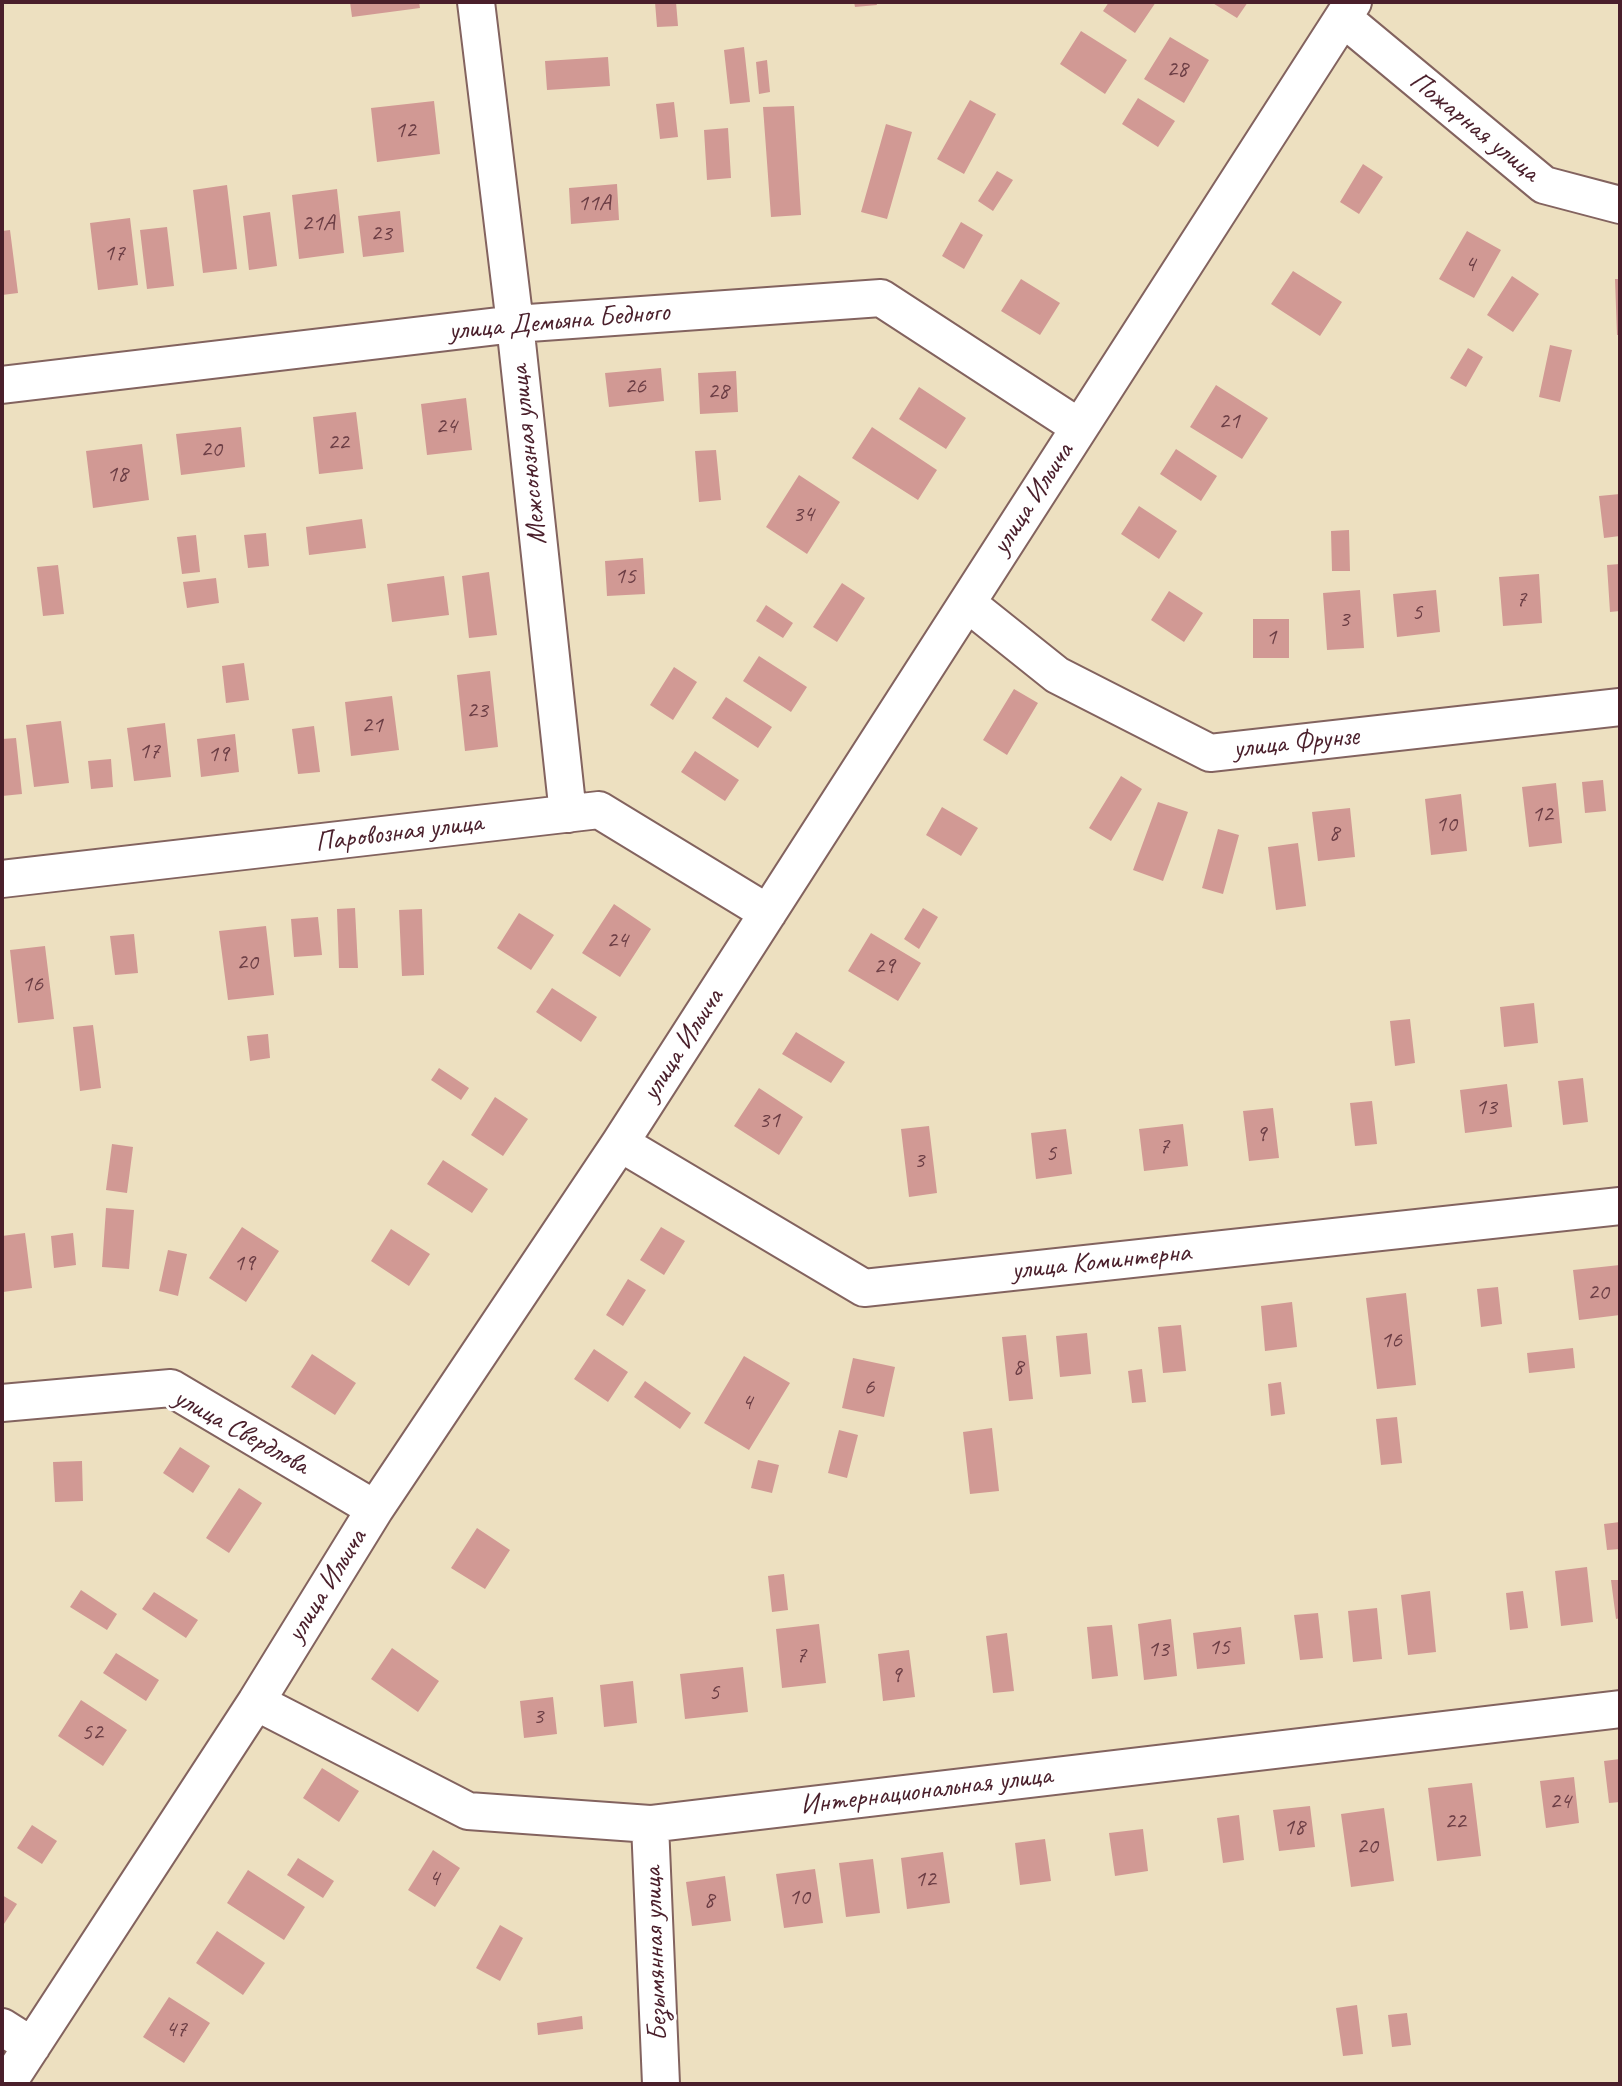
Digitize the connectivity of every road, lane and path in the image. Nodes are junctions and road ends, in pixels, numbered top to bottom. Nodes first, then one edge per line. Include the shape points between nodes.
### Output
1 (476, 2) edge
2 (1348, 10) edge
3 (1620, 205) edge
4 (515, 324) junction
5 (2, 385) edge
6 (1079, 427) junction
7 (967, 603) junction
8 (1620, 707) edge
9 (568, 814) junction
10 (2, 879) edge
11 (768, 913) junction
12 (620, 1143) junction
13 (1620, 1206) edge
14 (2, 1403) edge
15 (375, 1509) junction
16 (256, 1702) junction
17 (1620, 1709) edge
18 (650, 1824) junction
19 (17, 2036) edge
20 (7, 2084) edge
21 (661, 2084) edge

1 - 4 street, Межсоюзная улица
2 - 3 street, Пожарная улица via 1544,185
2 - 6 street, улица Ильича
4 - 5 street, улица Демьяна Бедного
4 - 6 street, улица Демьяна Бедного via 881,298
4 - 9 street, Межсоюзная улица
6 - 7 street, улица Ильича
7 - 8 street, улица Фрунзе via 1057,675 1210,753
7 - 11 street, улица Ильича
9 - 10 street, Паровозная улица
9 - 11 street, Паровозная улица via 599,810
11 - 12 street, улица Ильича
12 - 13 street, улица Коминтерна via 864,1288
12 - 15 street, улица Ильича
14 - 15 street, улица Свердлова via 171,1388
15 - 16 street, улица Ильича
16 - 18 street, Интернациональная улица via 468,1811
16 - 19 street, улица Ильича
17 - 18 street, Интернациональная улица
18 - 21 street, Безымянная улица
19 - 20 street, улица Ильича

